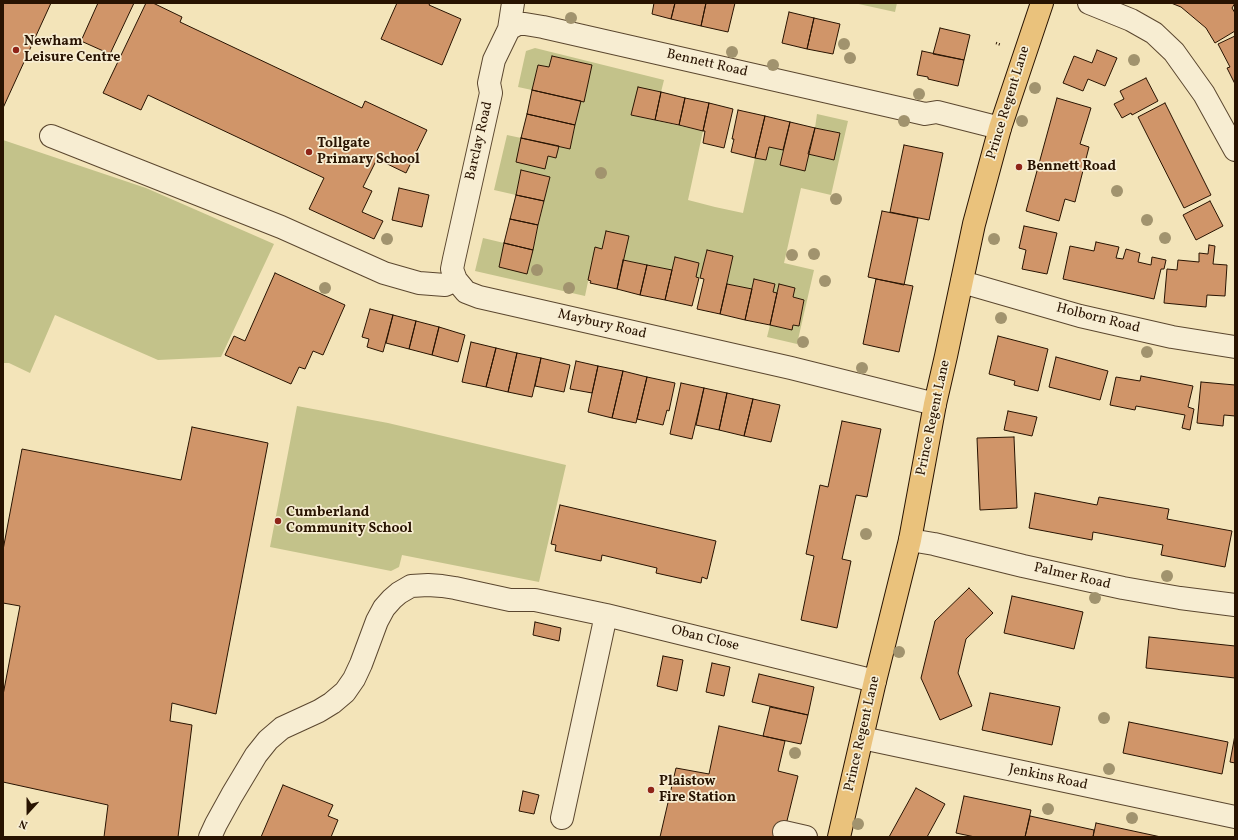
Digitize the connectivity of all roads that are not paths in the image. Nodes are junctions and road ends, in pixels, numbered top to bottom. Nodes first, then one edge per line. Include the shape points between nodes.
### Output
1 (514, 3) edge
2 (1042, 3) edge
3 (1089, 3) edge
4 (509, 29) junction
5 (1000, 128) junction
6 (51, 136) dead end
7 (1235, 150) edge
8 (456, 280) junction
9 (962, 282) junction
10 (1235, 347) edge
11 (935, 404) junction
12 (910, 540) junction
13 (1235, 604) edge
14 (606, 615) junction
15 (875, 681) junction
16 (862, 738) junction
17 (1235, 817) edge
18 (562, 818) dead end
19 (784, 832) dead end
20 (210, 837) edge
21 (806, 837) edge
22 (839, 837) edge

1 - 4 street, Barclay Road
2 - 5 main road, Prince Regent Lane
3 - 7 street via 1131,20 1154,33 1174,52 1204,94
4 - 5 street, Bennett Road via 518,24 535,26 925,114 937,112
4 - 8 street, Barclay Road via 494,60 491,93 452,269
5 - 9 main road, Prince Regent Lane via 974,224
6 - 8 street via 281,227 384,273 419,283 444,285
8 - 11 street, Maybury Road via 466,292 479,297 784,366
9 - 10 street, Holborn Road via 1080,316 1172,337
9 - 11 main road, Prince Regent Lane
11 - 12 main road, Prince Regent Lane
12 - 13 street, Palmer Road via 1123,588
12 - 15 main road, Prince Regent Lane
14 - 15 street, Oban Close
14 - 18 street
14 - 20 street, Oban Close via 535,600 510,600 455,588 411,586 399,593 384,608 354,679 344,692 332,703 282,728 268,740 232,795
15 - 16 main road, Prince Regent Lane
16 - 17 street, Jenkins Road
16 - 22 main road, Prince Regent Lane
19 - 21 street

